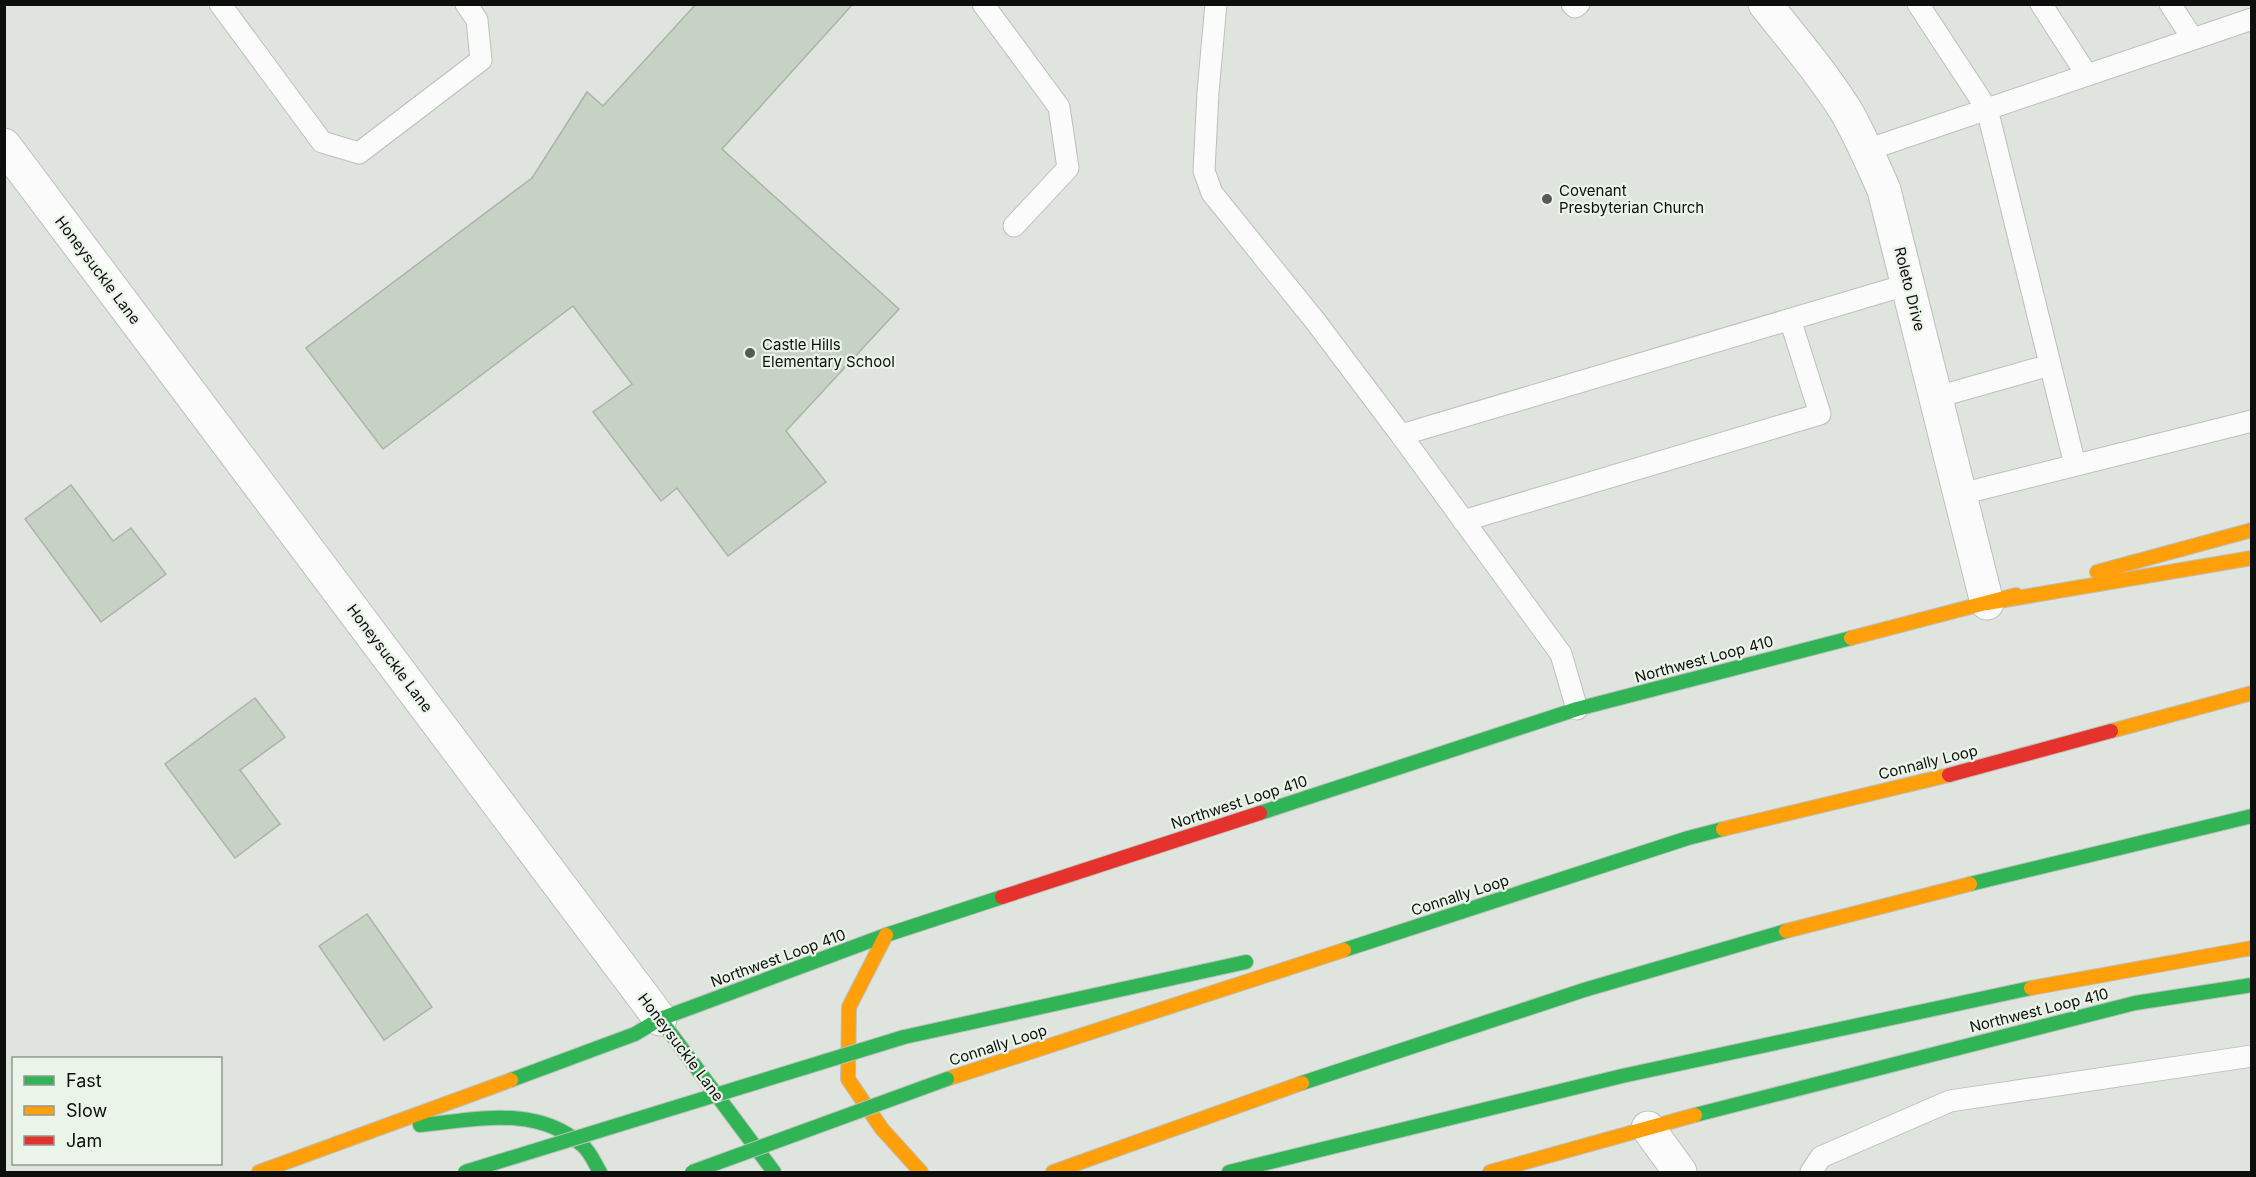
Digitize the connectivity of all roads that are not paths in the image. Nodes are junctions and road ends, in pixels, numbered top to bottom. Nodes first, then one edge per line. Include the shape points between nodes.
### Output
1 (220, 4) edge
2 (466, 4) edge
3 (983, 4) edge
4 (1216, 4) edge
5 (1572, 4) edge
6 (1579, 4) edge
7 (1765, 4) edge
8 (1918, 4) edge
9 (2041, 4) edge
10 (2170, 4) edge
11 (2252, 19) edge
12 (2193, 39) junction
13 (2087, 75) junction
14 (1987, 110) junction
15 (4, 145) edge
16 (1867, 150) junction
17 (1014, 226) dead end
18 (1909, 284) junction
19 (1790, 319) junction
20 (2050, 365) junction
21 (1936, 397) junction
22 (2252, 421) edge
23 (1401, 435) junction
24 (2075, 465) junction
25 (1960, 494) junction
26 (1463, 521) junction
27 (2252, 530) edge
28 (2252, 558) edge
29 (1987, 603) junction
30 (2252, 693) edge
31 (1577, 709) junction
32 (2252, 816) edge
33 (1435, 921) junction
34 (886, 935) junction
35 (2252, 948) edge
36 (1285, 954) dead end
37 (1262, 959) dead end
38 (2252, 985) edge
39 (660, 1019) junction
40 (2252, 1056) edge
41 (1648, 1128) junction
42 (375, 1130) junction
43 (259, 1173) edge
44 (465, 1173) edge
45 (600, 1173) edge
46 (692, 1173) edge
47 (774, 1173) edge
48 (921, 1173) edge
49 (1053, 1173) edge
50 (1229, 1173) edge
51 (1490, 1173) edge
52 (1680, 1173) edge
53 (1810, 1173) edge

1 - 2 lane via 322,142 359,153 482,60 477,20
3 - 17 lane via 1059,107 1068,168
4 - 23 lane via 1204,171 1212,193
5 - 6 lane via 1575,8
7 - 16 street, Roleto Drive via 1824,79
8 - 14 lane
9 - 13 lane
10 - 12 lane
11 - 12 lane
12 - 13 lane
13 - 14 lane
14 - 16 lane
14 - 20 lane
15 - 39 street, Honeysuckle Lane
16 - 18 street, Roleto Drive via 1884,190
18 - 19 lane
18 - 21 street, Roleto Drive
19 - 23 lane
19 - 26 lane via 1820,414
20 - 21 lane
20 - 24 lane
21 - 25 street, Roleto Drive
22 - 24 lane
23 - 26 lane
24 - 25 lane
25 - 29 street, Roleto Drive
26 - 31 lane via 1561,654
27 - 29 main road, Northwest Loop 410
28 - 29 main road
29 - 31 main road, Northwest Loop 410
30 - 33 main road, Connally Loop via 1932,779 1688,838
31 - 34 main road, Northwest Loop 410
32 - 49 main road via 1986,879 1761,938 1503,1016
33 - 36 main road
33 - 46 main road, Connally Loop, bridge via 947,1079
34 - 39 main road, Northwest Loop 410
34 - 48 main road via 849,1006 848,1079 882,1129
35 - 50 main road via 2000,994 1633,1074
37 - 44 main road, bridge via 904,1037
38 - 41 main road, Northwest Loop 410 via 2135,1003
39 - 42 main road, Northwest Loop 410 via 635,1034
39 - 47 main road, Honeysuckle Lane
40 - 53 lane via 1950,1101 1821,1157
41 - 51 main road, Northwest Loop 410
41 - 52 street
42 - 43 main road, Northwest Loop 410
42 - 45 main road via 516,1116 549,1125 583,1144

